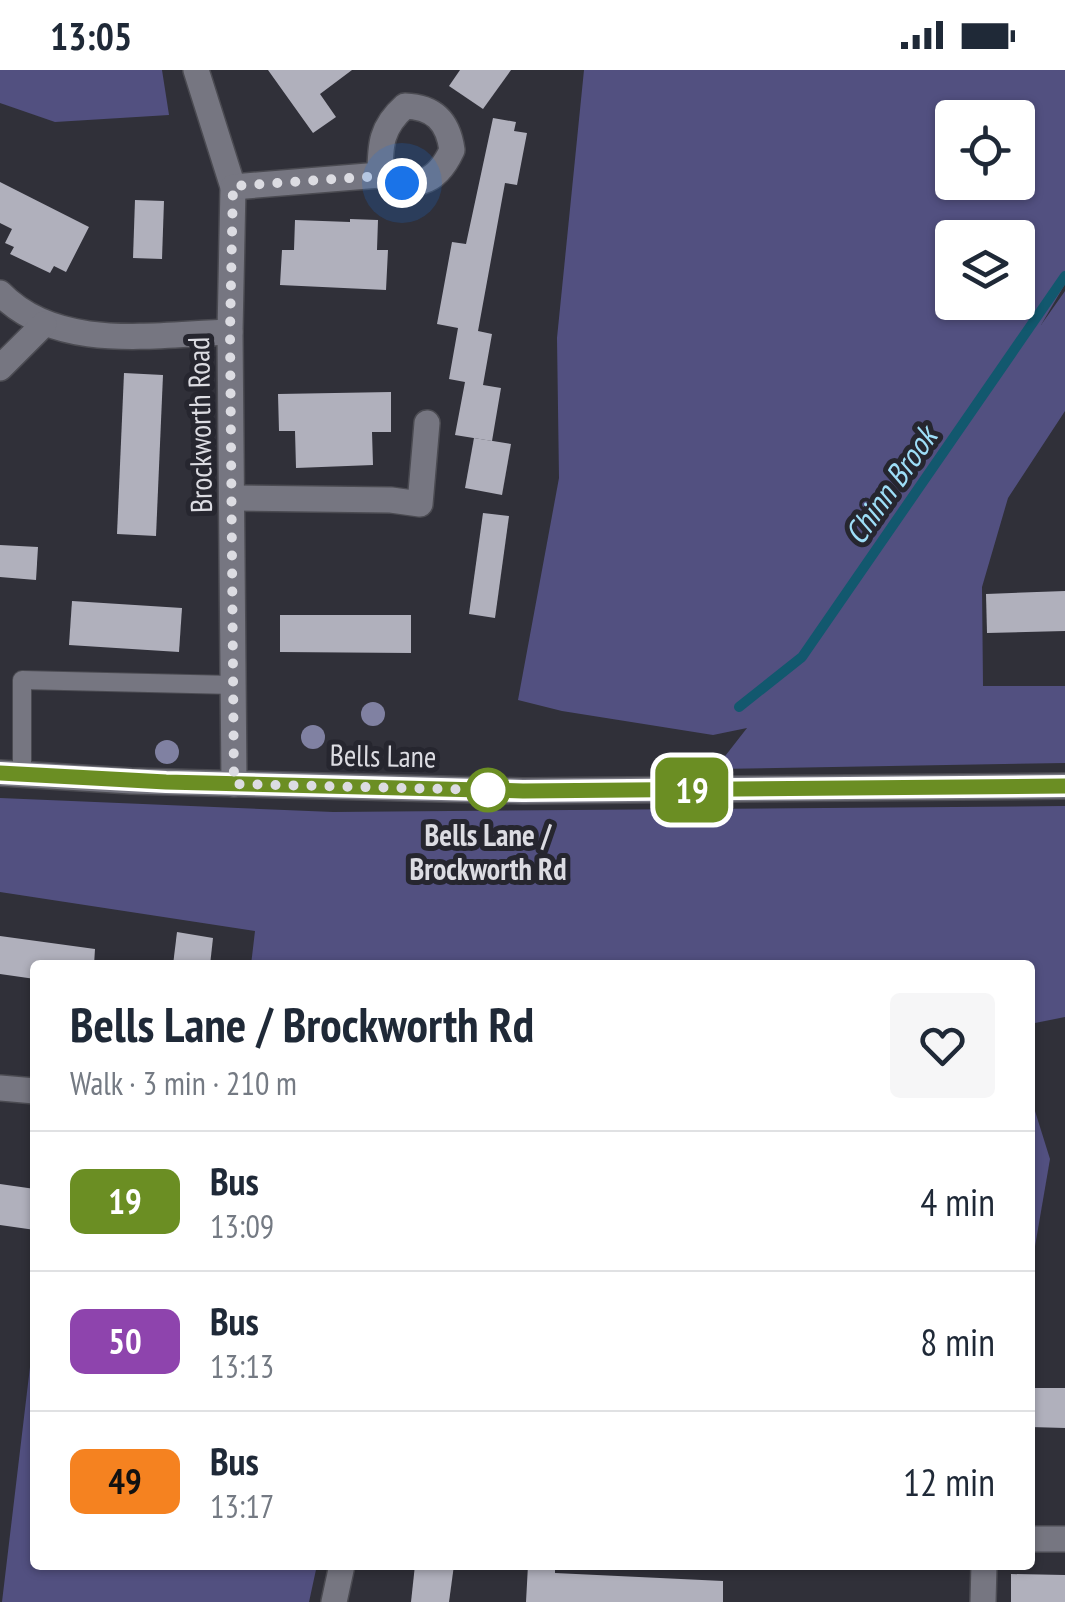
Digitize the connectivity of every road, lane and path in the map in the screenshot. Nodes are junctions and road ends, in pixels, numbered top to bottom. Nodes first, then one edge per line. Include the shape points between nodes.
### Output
1 (196, 70) edge
2 (380, 176) dead end
3 (233, 186) junction
4 (0, 293) edge
5 (44, 324) junction
6 (230, 332) junction
7 (0, 368) edge
8 (428, 424) dead end
9 (234, 498) junction
10 (233, 685) junction
11 (11, 774) edge
12 (234, 784) junction
13 (1065, 786) edge
14 (0, 1088) edge
15 (30, 1091) edge
16 (1035, 1539) edge
17 (1065, 1539) edge
18 (341, 1570) edge
19 (984, 1570) edge
20 (334, 1602) edge
21 (982, 1602) edge

1 - 3 street, Brockworth Road
2 - 3 street
3 - 6 street, Brockworth Road
4 - 5 street
5 - 6 street via 98,335
5 - 7 street
6 - 9 street, Brockworth Road
8 - 9 street via 420,504
9 - 10 street, Brockworth Road
10 - 11 lane via 22,680
10 - 12 street, Brockworth Road
11 - 12 street, Bells Lane
12 - 13 street, Bells Lane via 523,791
14 - 15 street
16 - 17 street
18 - 20 street
19 - 21 street

